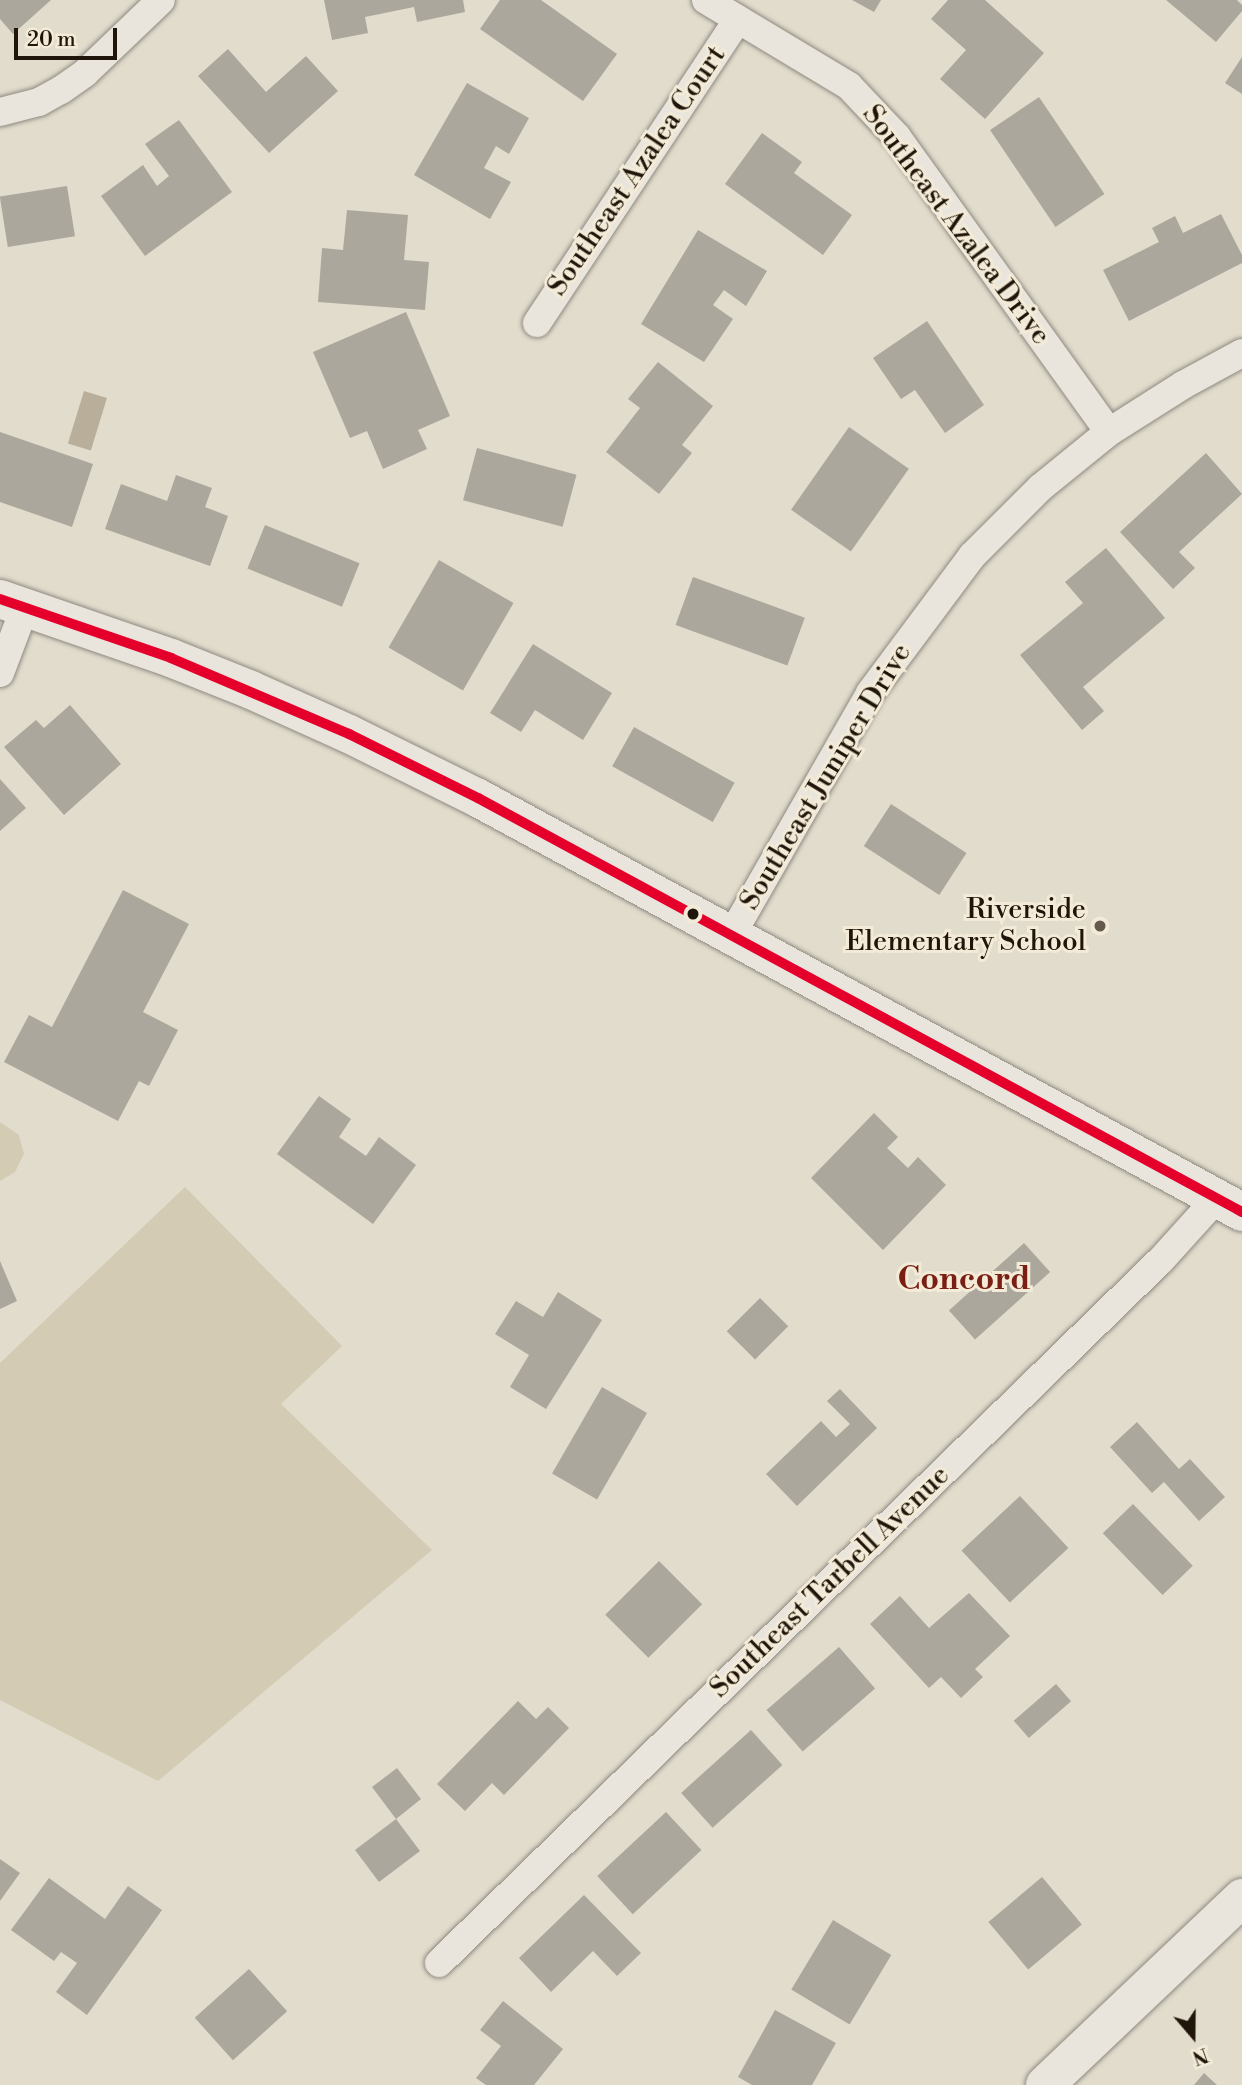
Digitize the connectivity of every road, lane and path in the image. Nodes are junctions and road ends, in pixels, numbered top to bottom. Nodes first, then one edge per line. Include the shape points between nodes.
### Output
1 (162, 0) edge
2 (706, 0) edge
3 (738, 19) junction
4 (0, 112) edge
5 (537, 323) dead end
6 (1242, 353) edge
7 (1109, 432) junction
8 (12, 603) edge
9 (0, 673) edge
10 (731, 936) junction
11 (1230, 1205) edge
12 (1242, 1898) edge
13 (439, 1963) dead end
14 (1045, 2085) edge

1 - 4 street via 61,90 39,102
2 - 3 street, Southeast Azalea Drive
3 - 5 street, Southeast Azalea Court
3 - 7 street, Southeast Azalea Drive via 849,86 897,137
6 - 7 street, Southeast Juniper Drive
7 - 10 street, Southeast Juniper Drive via 1007,520 972,556 915,629 870,693
8 - 9 street
8 - 10 street via 194,667 349,734 478,798
10 - 11 street
11 - 13 street, Southeast Tarbell Avenue via 1161,1260
12 - 14 street

